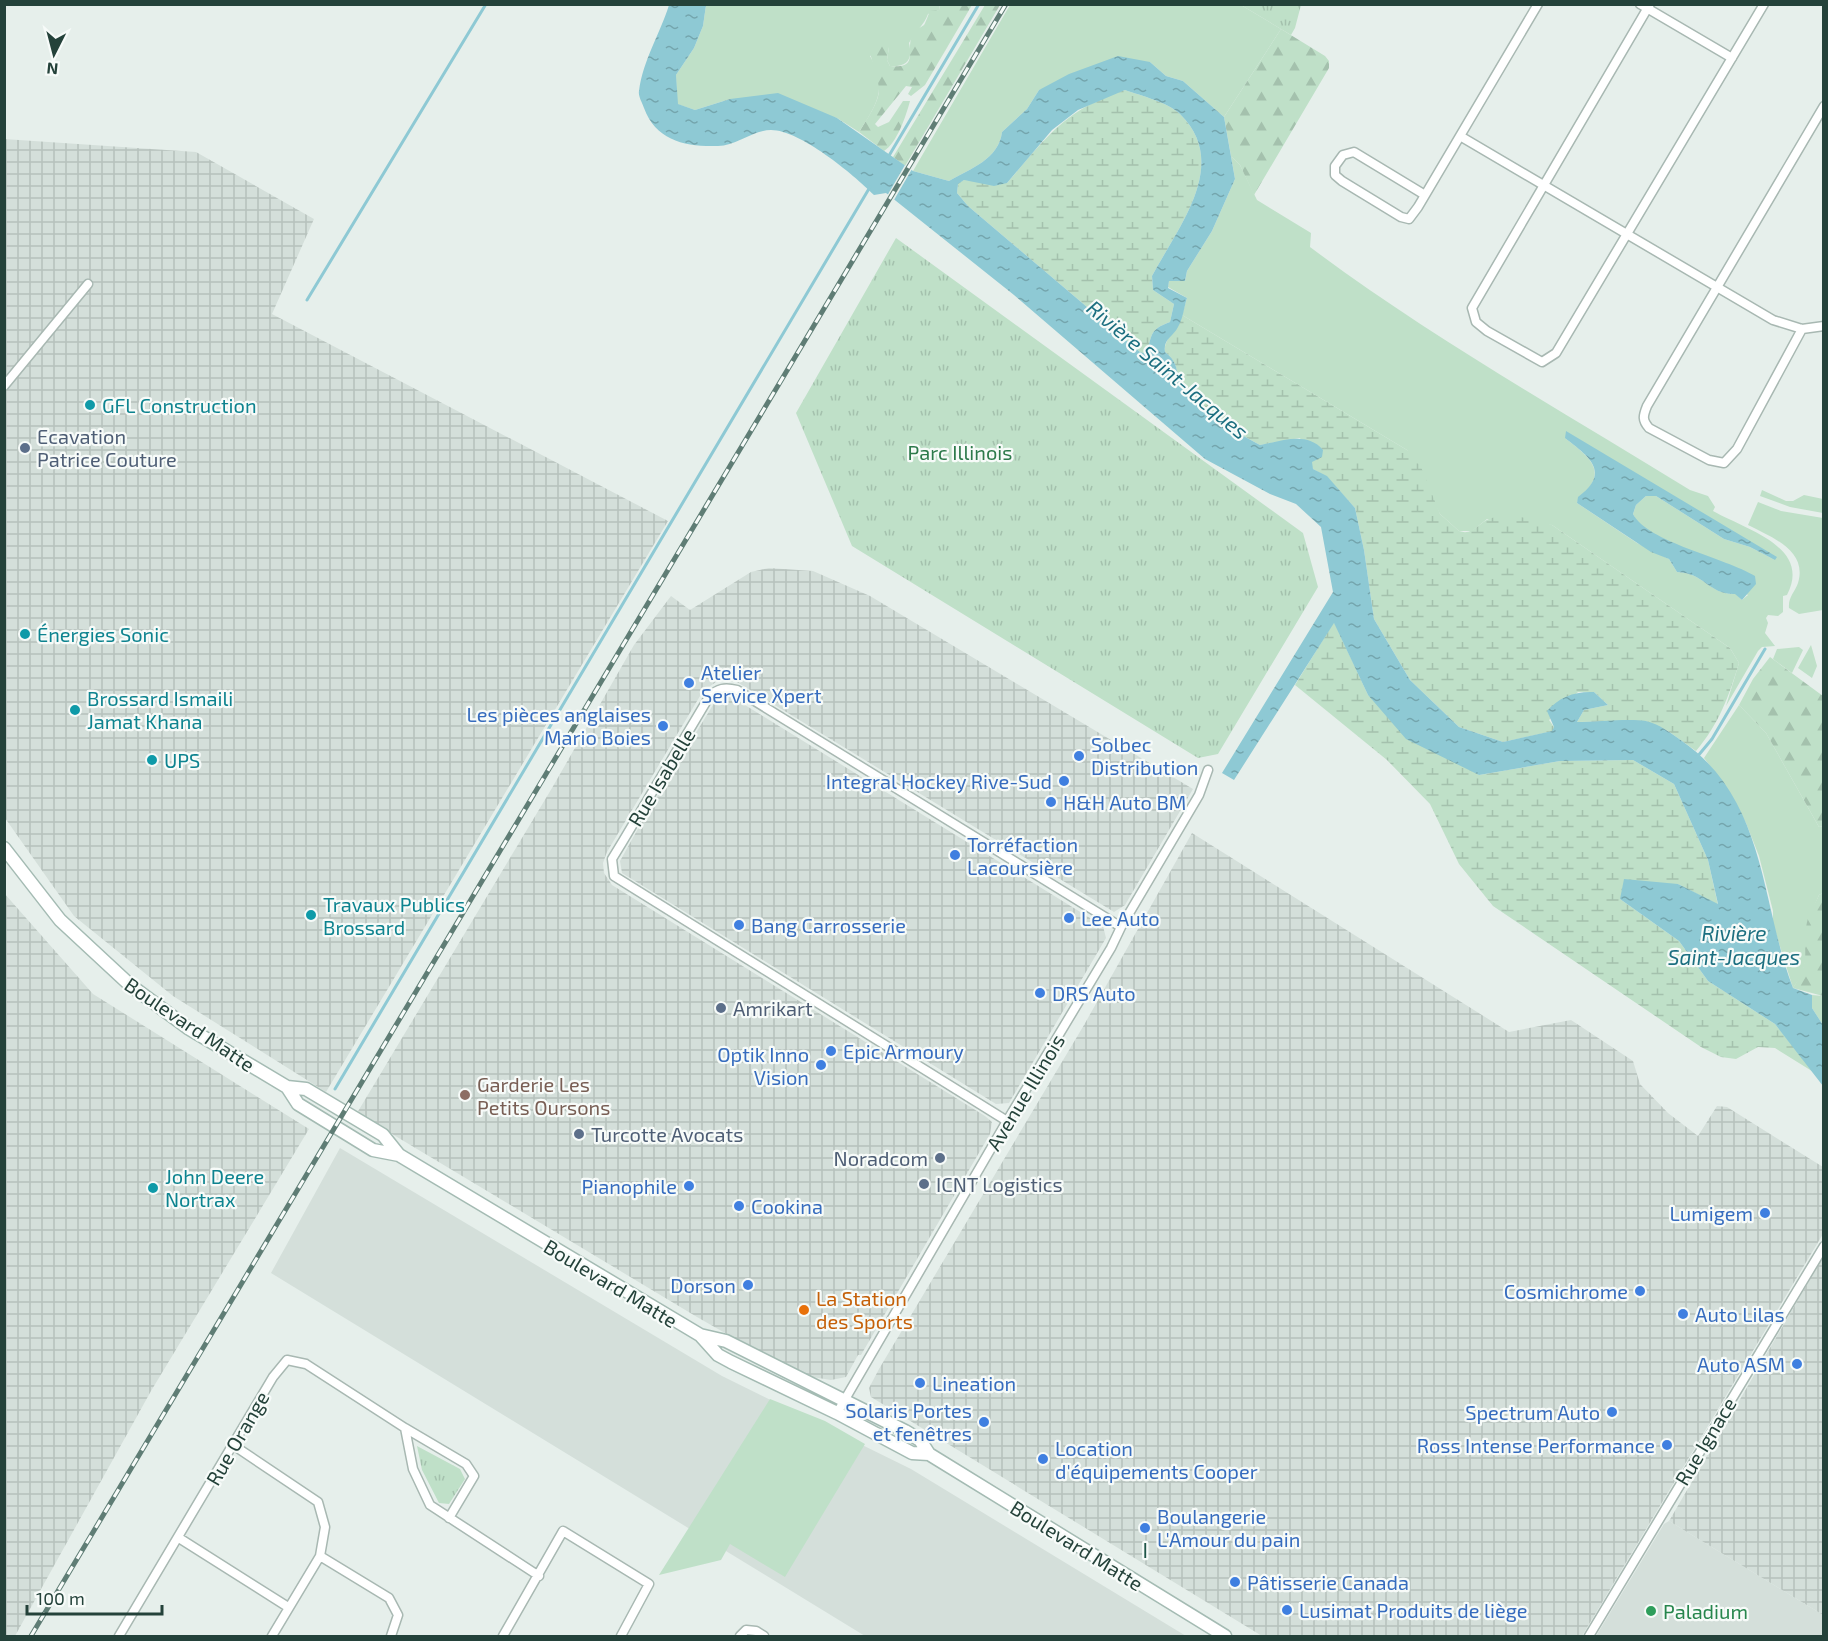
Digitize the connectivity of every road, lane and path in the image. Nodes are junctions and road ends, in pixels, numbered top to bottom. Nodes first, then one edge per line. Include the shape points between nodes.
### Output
1 (1538, 4) edge
2 (1764, 4) edge
3 (1646, 6) edge
4 (1732, 58) junction
5 (1824, 106) edge
6 (1461, 136) junction
7 (1544, 185) junction
8 (1425, 195) junction
9 (1628, 235) junction
10 (88, 284) dead end
11 (1715, 286) junction
12 (1824, 326) edge
13 (1802, 329) junction
14 (4, 386) edge
15 (1208, 770) dead end
16 (4, 848) edge
17 (1121, 927) junction
18 (287, 1087) junction
19 (1007, 1120) junction
20 (399, 1155) junction
21 (1824, 1246) edge
22 (700, 1335) junction
23 (845, 1399) junction
24 (837, 1413) junction
25 (405, 1428) junction
26 (233, 1445) junction
27 (929, 1454) junction
28 (449, 1518) junction
29 (178, 1538) junction
30 (320, 1556) junction
31 (539, 1576) junction
32 (288, 1607) junction
33 (121, 1634) edge
34 (131, 1636) edge
35 (272, 1636) edge
36 (391, 1636) edge
37 (503, 1636) edge
38 (621, 1636) edge
39 (740, 1636) edge
40 (765, 1636) edge
41 (1225, 1636) edge
42 (1589, 1636) edge

1 - 6 street
2 - 4 street
3 - 4 street
3 - 7 street
4 - 9 street
5 - 11 street
6 - 7 street
6 - 8 street
7 - 9 street
7 - 9 street via 1472,308 1476,322 1487,331 1535,359 1549,360
8 - 8 street via 1414,215 1405,219 1337,178 1335,166 1343,155 1354,152
9 - 11 street
10 - 14 street
11 - 13 street via 1773,320
11 - 13 street via 1643,416 1649,428 1709,460 1724,463 1731,458
12 - 13 street
15 - 17 street, Avenue Illinois via 1198,795
16 - 18 main road, Boulevard Matte via 50,908 121,978 182,1023
17 - 19 street, Avenue Illinois
17 - 19 street, Rue Isabelle via 737,690 726,688 709,697 612,859 614,876
18 - 20 main road, Boulevard Matte via 306,1089 375,1130
18 - 20 main road, Boulevard Matte via 298,1104 373,1150
19 - 23 street, Avenue Illinois
20 - 22 main road, Boulevard Matte
21 - 42 street, Rue Ignace
22 - 23 main road, Boulevard Matte via 726,1341
22 - 24 main road, Boulevard Matte via 718,1355
23 - 24 street, Avenue Illinois
23 - 27 main road, Boulevard Matte via 920,1440
24 - 27 main road, Boulevard Matte via 912,1454
25 - 26 street, Rue Orange via 306,1364 287,1360
25 - 28 street via 413,1469 430,1505
25 - 28 street, Rue Orange via 466,1464 474,1476
26 - 29 street, Rue Orange
26 - 30 street via 318,1502 325,1527
27 - 41 main road, Boulevard Matte
28 - 31 street
29 - 32 street
29 - 33 street, Rue Orange
30 - 32 street
30 - 36 street via 389,1598 398,1615
31 - 37 street
31 - 38 street via 563,1531 649,1584
32 - 35 street
33 - 34 street
39 - 40 street via 746,1630

